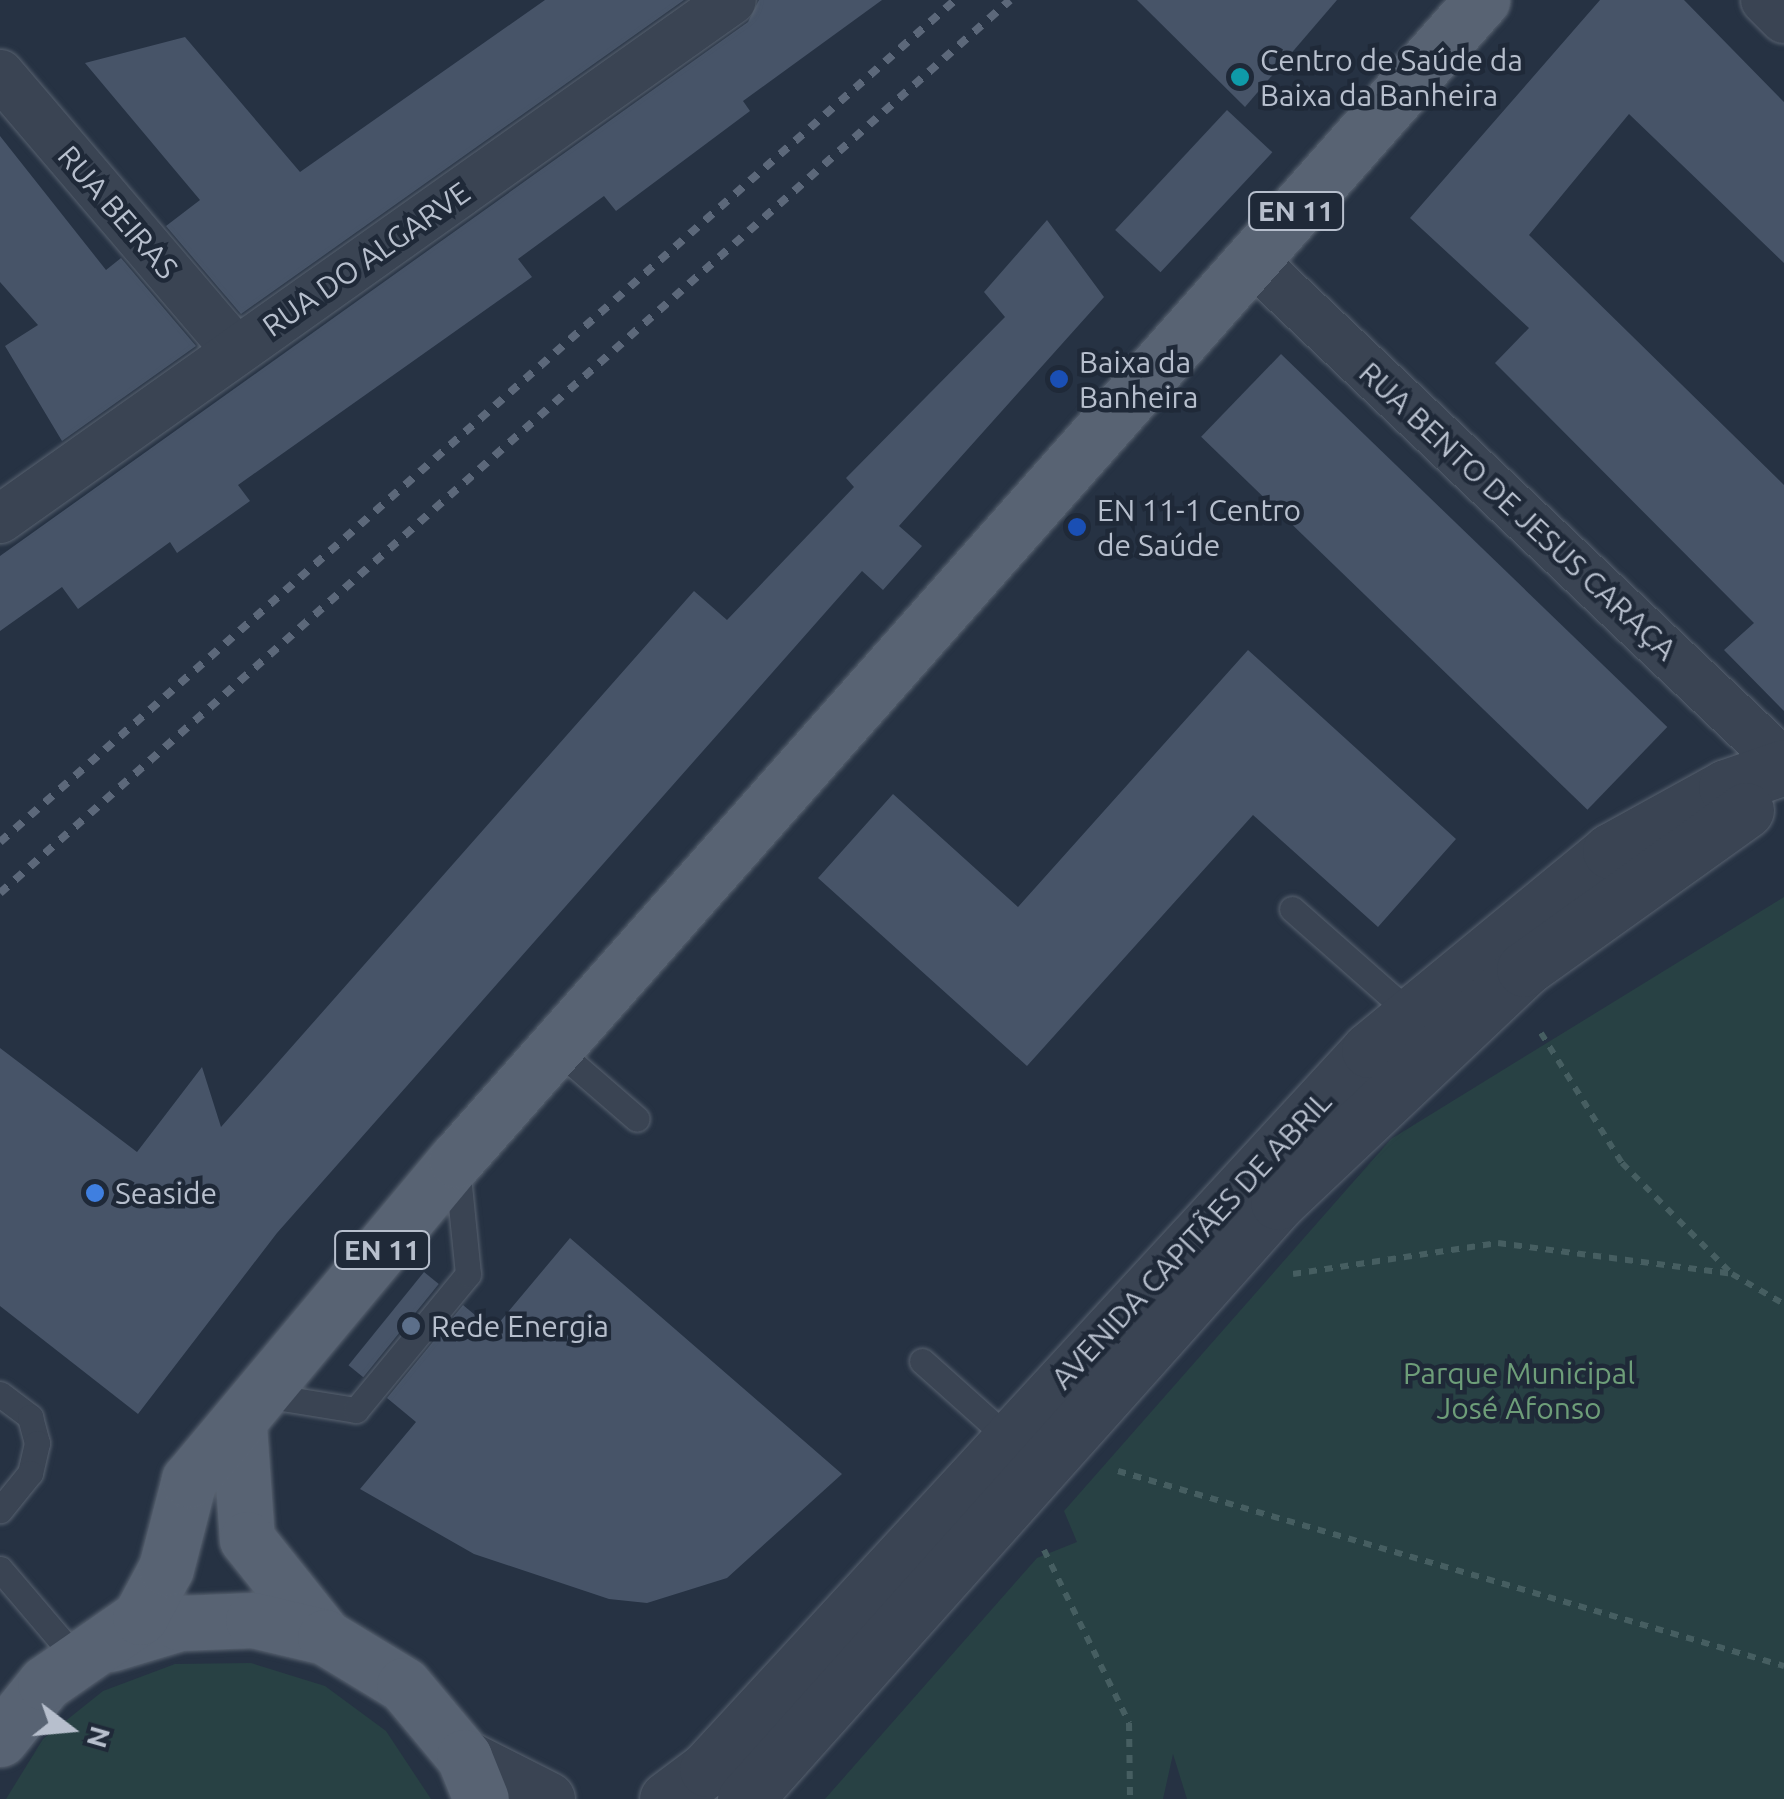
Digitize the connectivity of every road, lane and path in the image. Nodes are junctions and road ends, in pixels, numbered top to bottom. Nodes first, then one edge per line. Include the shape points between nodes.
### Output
1 (732, 0) edge
2 (1482, 0) edge
3 (1765, 0) edge
4 (1784, 19) edge
5 (0, 74) edge
6 (1252, 260) junction
7 (236, 350) junction
8 (0, 519) edge
9 (1784, 767) edge
10 (1292, 909) dead end
11 (1410, 1013) junction
12 (1541, 1033) dead end
13 (555, 1048) junction
14 (637, 1118) dead end
15 (456, 1160) junction
16 (1732, 1274) junction
17 (1284, 1276) dead end
18 (1784, 1304) edge
19 (922, 1361) dead end
20 (0, 1394) edge
21 (251, 1411) junction
22 (1008, 1438) junction
23 (1107, 1468) dead end
24 (0, 1510) edge
25 (1034, 1530) dead end
26 (0, 1569) edge
27 (324, 1638) junction
28 (95, 1653) junction
29 (1784, 1666) edge
30 (0, 1739) edge
31 (472, 1778) edge
32 (547, 1799) edge
33 (667, 1799) edge
34 (745, 1799) edge
35 (1130, 1799) edge

1 - 7 street, RUA DO ALGARVE
2 - 6 main road, EN 11
3 - 4 street
5 - 7 street, RUA BEIRAS
6 - 9 street, RUA BENTO DE JESUS CARAÇA
6 - 13 main road, EN 11
7 - 8 street, RUA DO ALGARVE
9 - 11 street, AVENIDA CAPITÃES DE ABRIL via 1726,787 1610,851
9 - 34 street, AVENIDA CAPITÃES DE ABRIL via 1753,805 1524,969 1278,1202
10 - 11 lane
11 - 22 street, AVENIDA CAPITÃES DE ABRIL
12 - 16 path via 1622,1163
13 - 14 lane
13 - 15 main road, EN 11
15 - 21 main road, EN 11
15 - 21 lane via 468,1274 456,1289 356,1410
16 - 17 path via 1498,1244 1353,1258
16 - 18 path
19 - 22 lane
20 - 24 lane via 30,1417 37,1444 30,1473
21 - 27 main road via 246,1539
21 - 28 main road, EN 11 via 190,1480 166,1568 140,1617
22 - 33 street, AVENIDA CAPITÃES DE ABRIL via 707,1769
23 - 29 path
25 - 35 path via 1128,1723
26 - 28 lane
27 - 28 main road via 235,1621 180,1623
27 - 31 main road via 404,1685
28 - 30 main road via 46,1684
31 - 32 street

